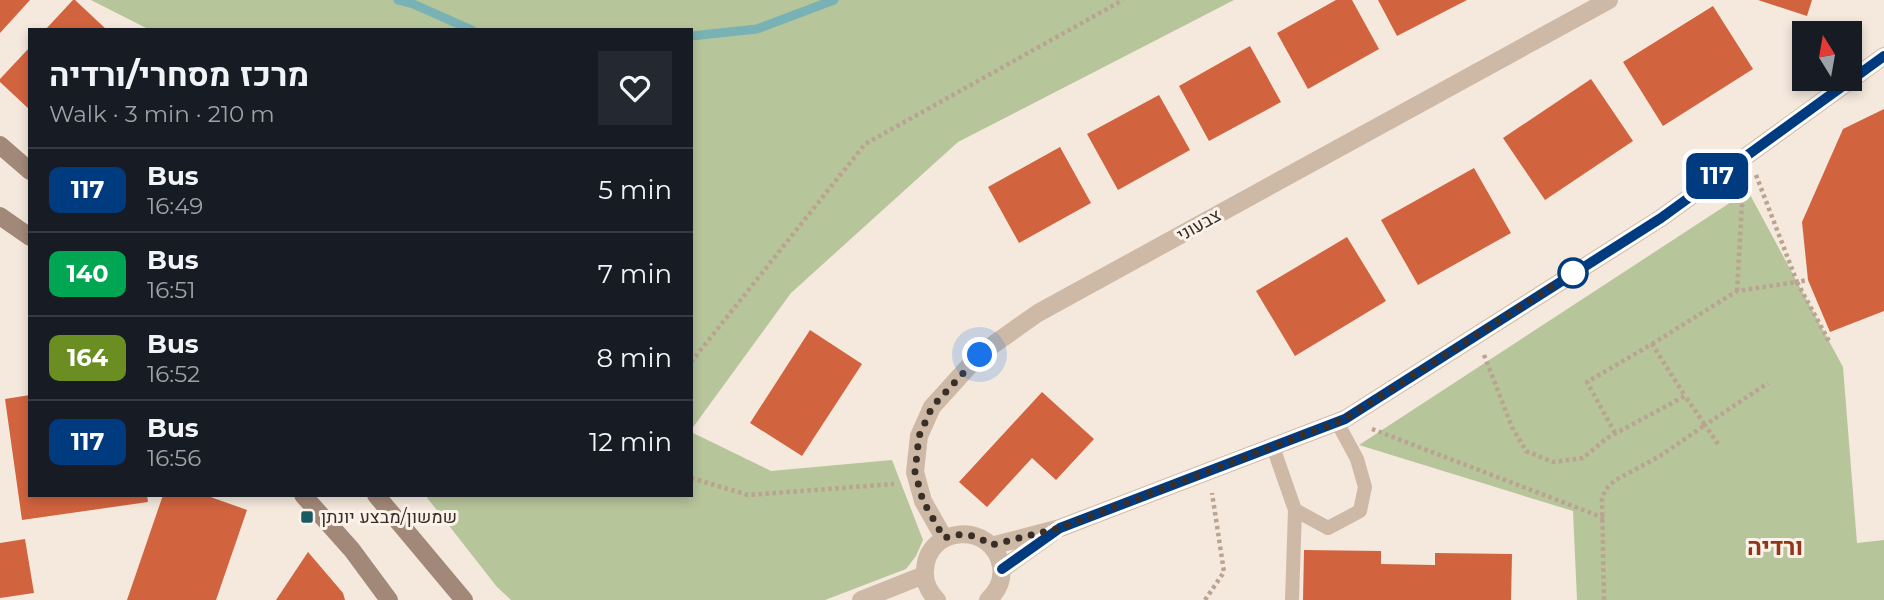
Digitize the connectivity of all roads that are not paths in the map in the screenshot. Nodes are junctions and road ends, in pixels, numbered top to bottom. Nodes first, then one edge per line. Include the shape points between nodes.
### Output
1 (1608, 0) edge
2 (1884, 56) edge
3 (0, 145) edge
4 (28, 169) edge
5 (0, 216) edge
6 (28, 236) edge
7 (1341, 420) junction
8 (1273, 447) junction
9 (305, 497) edge
10 (378, 497) edge
11 (1295, 510) junction
12 (1060, 528) junction
13 (944, 538) junction
14 (991, 545) junction
15 (1002, 569) junction
16 (924, 575) junction
17 (930, 599) edge
18 (389, 600) edge
19 (464, 600) edge
20 (861, 600) edge
21 (988, 600) edge
22 (1292, 600) edge

1 - 13 street, צבעוני via 1038,313 980,355 932,407 919,436 915,472 923,501
2 - 7 street via 1661,218
3 - 4 street
5 - 6 street
7 - 8 street
7 - 11 lane via 1365,486 1360,511 1328,528
8 - 11 lane
8 - 12 street
9 - 18 street
10 - 19 street
11 - 22 lane
12 - 14 street
12 - 15 street
13 - 14 street via 969,534
13 - 16 street via 929,554
14 - 15 street
15 - 21 street via 995,594
16 - 17 street
16 - 20 street

